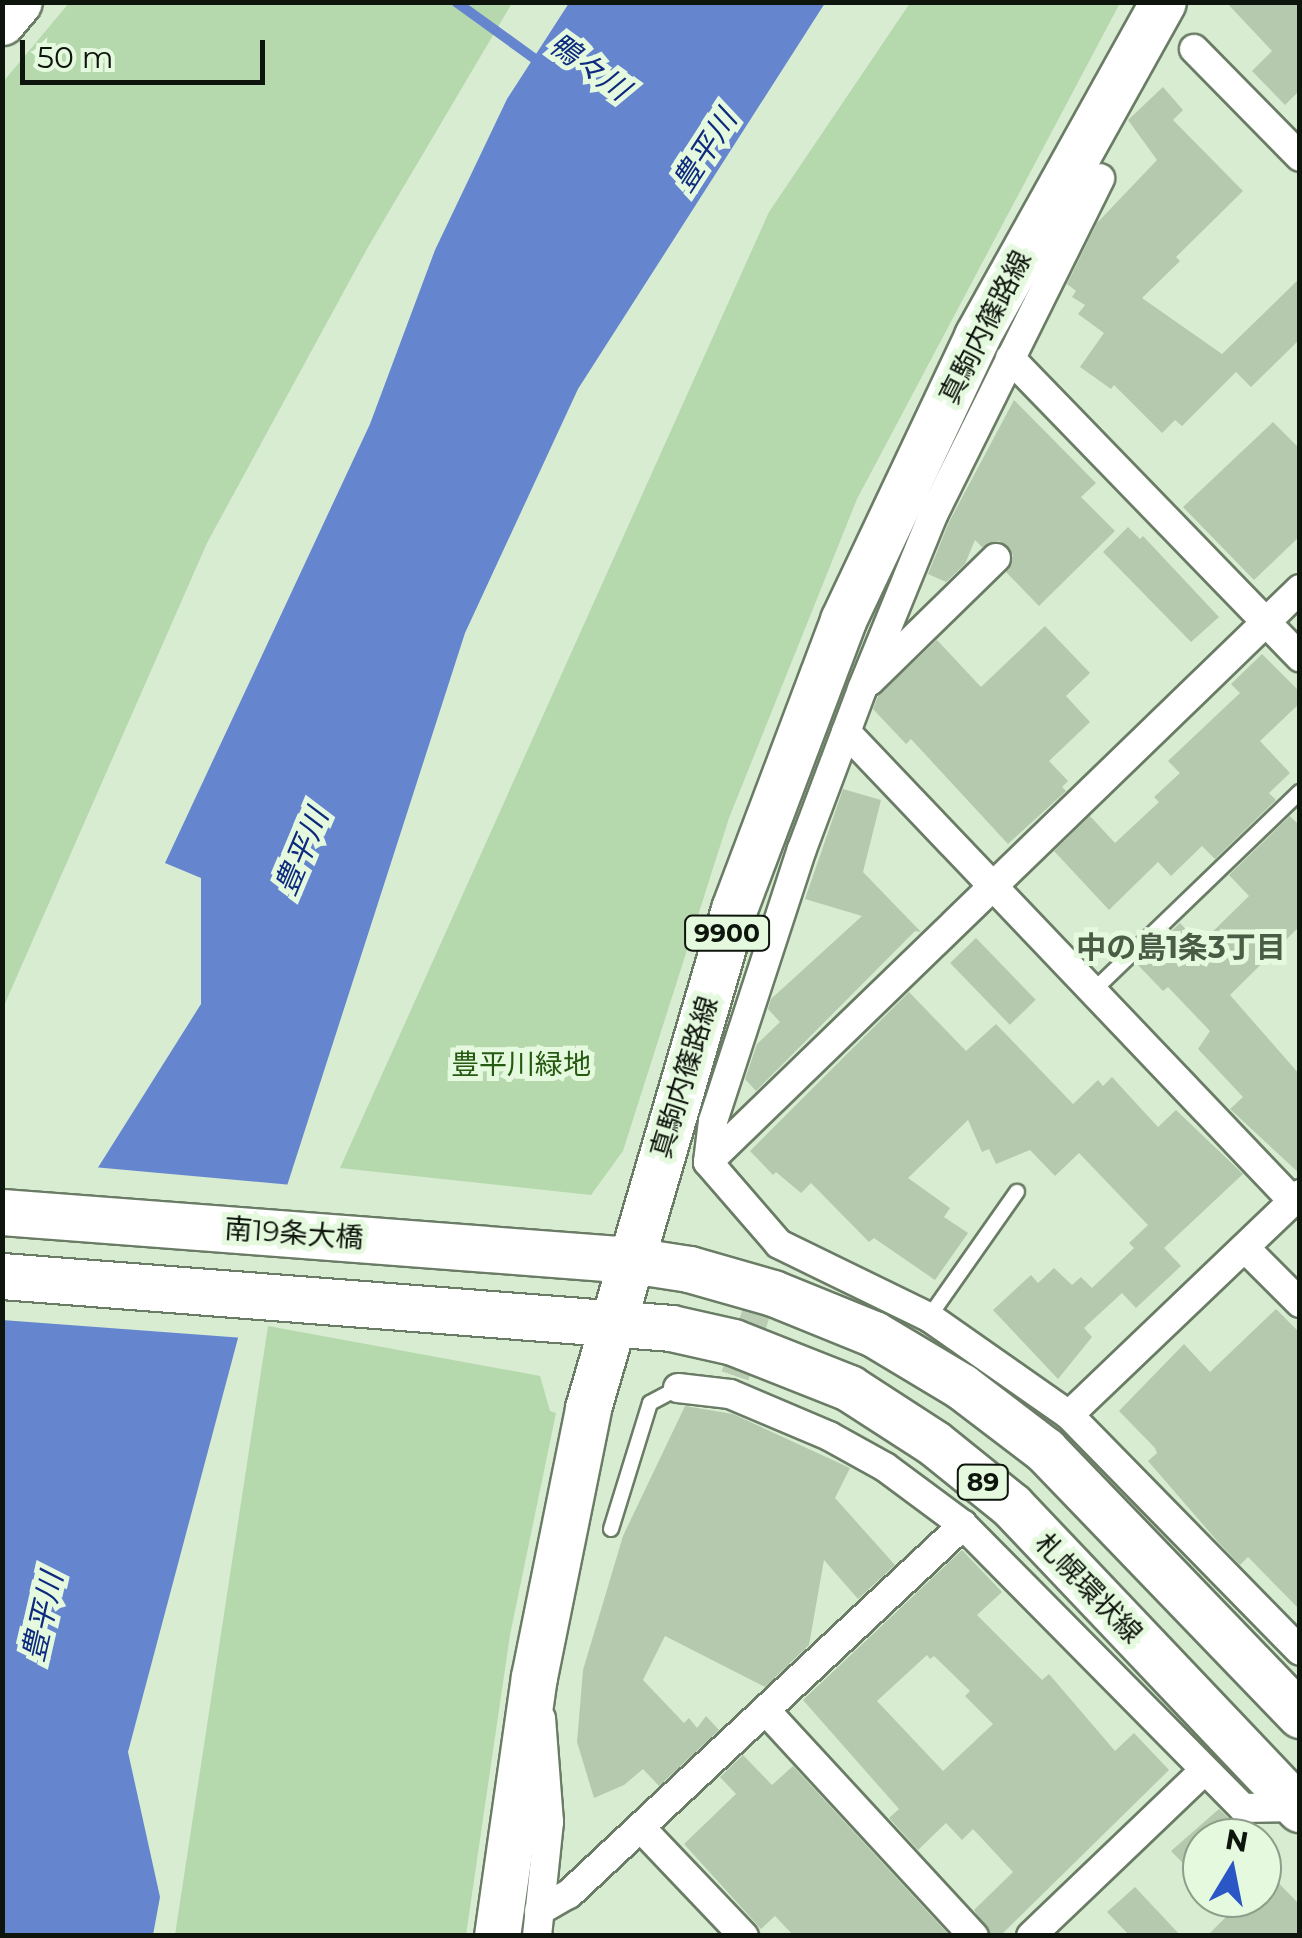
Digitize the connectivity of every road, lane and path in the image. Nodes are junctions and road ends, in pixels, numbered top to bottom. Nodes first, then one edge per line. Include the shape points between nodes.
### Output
1 (19, 2) edge
2 (1164, 2) edge
3 (2, 22) edge
4 (1194, 49) dead end
5 (1300, 157) edge
6 (1100, 178) dead end
7 (1010, 358) junction
8 (996, 558) dead end
9 (1300, 589) edge
10 (1266, 622) junction
11 (1300, 656) edge
12 (862, 688) junction
13 (846, 732) junction
14 (1300, 792) edge
15 (994, 889) junction
16 (1093, 992) junction
17 (708, 1162) junction
18 (1017, 1192) dead end
19 (1296, 1198) edge
20 (2, 1212) edge
21 (1245, 1248) junction
22 (631, 1260) junction
23 (2, 1276) edge
24 (1300, 1303) edge
25 (929, 1317) junction
26 (591, 1320) junction
27 (678, 1388) joint
28 (1070, 1415) junction
29 (963, 1525) junction
30 (611, 1529) dead end
31 (1300, 1651) edge
32 (534, 1677) junction
33 (767, 1712) junction
34 (1300, 1716) edge
35 (1205, 1770) junction
36 (1299, 1808) edge
37 (641, 1828) junction
38 (538, 1923) edge
39 (497, 1936) edge
40 (744, 1936) edge
41 (974, 1936) edge
42 (1031, 1936) edge

1 - 3 main road
2 - 22 main road, 真駒内篠路線 / 9900 via 977,336 843,620 734,909
4 - 5 street
6 - 7 street
7 - 10 street
7 - 12 street via 933,515
8 - 12 street
9 - 10 street
10 - 11 street
10 - 15 street
12 - 13 street
13 - 15 street
13 - 17 street via 713,1122
14 - 16 lane
15 - 16 street
15 - 17 street
16 - 19 street
17 - 25 street via 776,1253
18 - 25 lane
19 - 21 street
20 - 22 main road, 南19条大橋 / 89
21 - 24 street
21 - 28 street
22 - 26 main road, 真駒内篠路線 / 9900
22 - 34 main road, 89 via 772,1293 874,1334 962,1386 1045,1450
23 - 26 main road, 89
25 - 28 street
26 - 32 main road, 真駒内篠路線 / 9900 via 588,1408
26 - 36 main road, 札幌環状線 / 89 via 733,1342 849,1388 934,1442 1012,1506
27 - 29 street via 733,1385 860,1452
27 - 30 lane via 650,1403
28 - 31 street
29 - 33 street
29 - 35 street
32 - 38 street via 548,1822
32 - 39 main road, 真駒内篠路線 / 9900
33 - 37 street
33 - 41 street
35 - 36 street via 1243,1808
35 - 42 street
37 - 38 street
37 - 40 street

